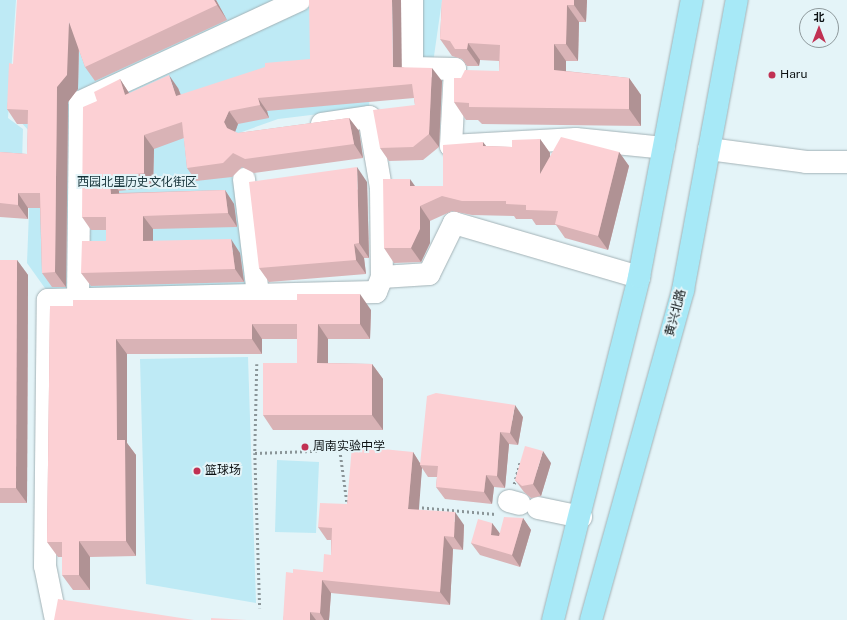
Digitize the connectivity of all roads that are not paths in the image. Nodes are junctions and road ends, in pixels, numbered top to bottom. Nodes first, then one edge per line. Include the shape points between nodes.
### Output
1 (300, 0) edge
2 (412, 0) edge
3 (692, 0) edge
4 (737, 0) edge
5 (300, 127) edge
6 (664, 148) junction
7 (709, 149) junction
8 (847, 162) edge
9 (244, 179) dead end
10 (382, 277) junction
11 (639, 277) junction
12 (258, 294) junction
13 (78, 299) junction
14 (522, 504) road end
15 (581, 517) junction
16 (56, 620) edge
17 (552, 620) edge
18 (591, 620) edge

1 - 13 street via 80,102
2 - 6 street via 412,68 455,69 450,146 576,140
3 - 6 main road
4 - 7 main road, 黄兴北路
5 - 10 street via 369,117 381,188
6 - 11 main road
7 - 8 street via 806,162
7 - 18 main road, 黄兴北路 via 683,290
9 - 12 street
10 - 11 street via 429,274 454,223
10 - 12 street via 376,292
11 - 15 main road
12 - 13 street
13 - 16 street via 48,300 45,566
14 - 15 street
15 - 17 main road

